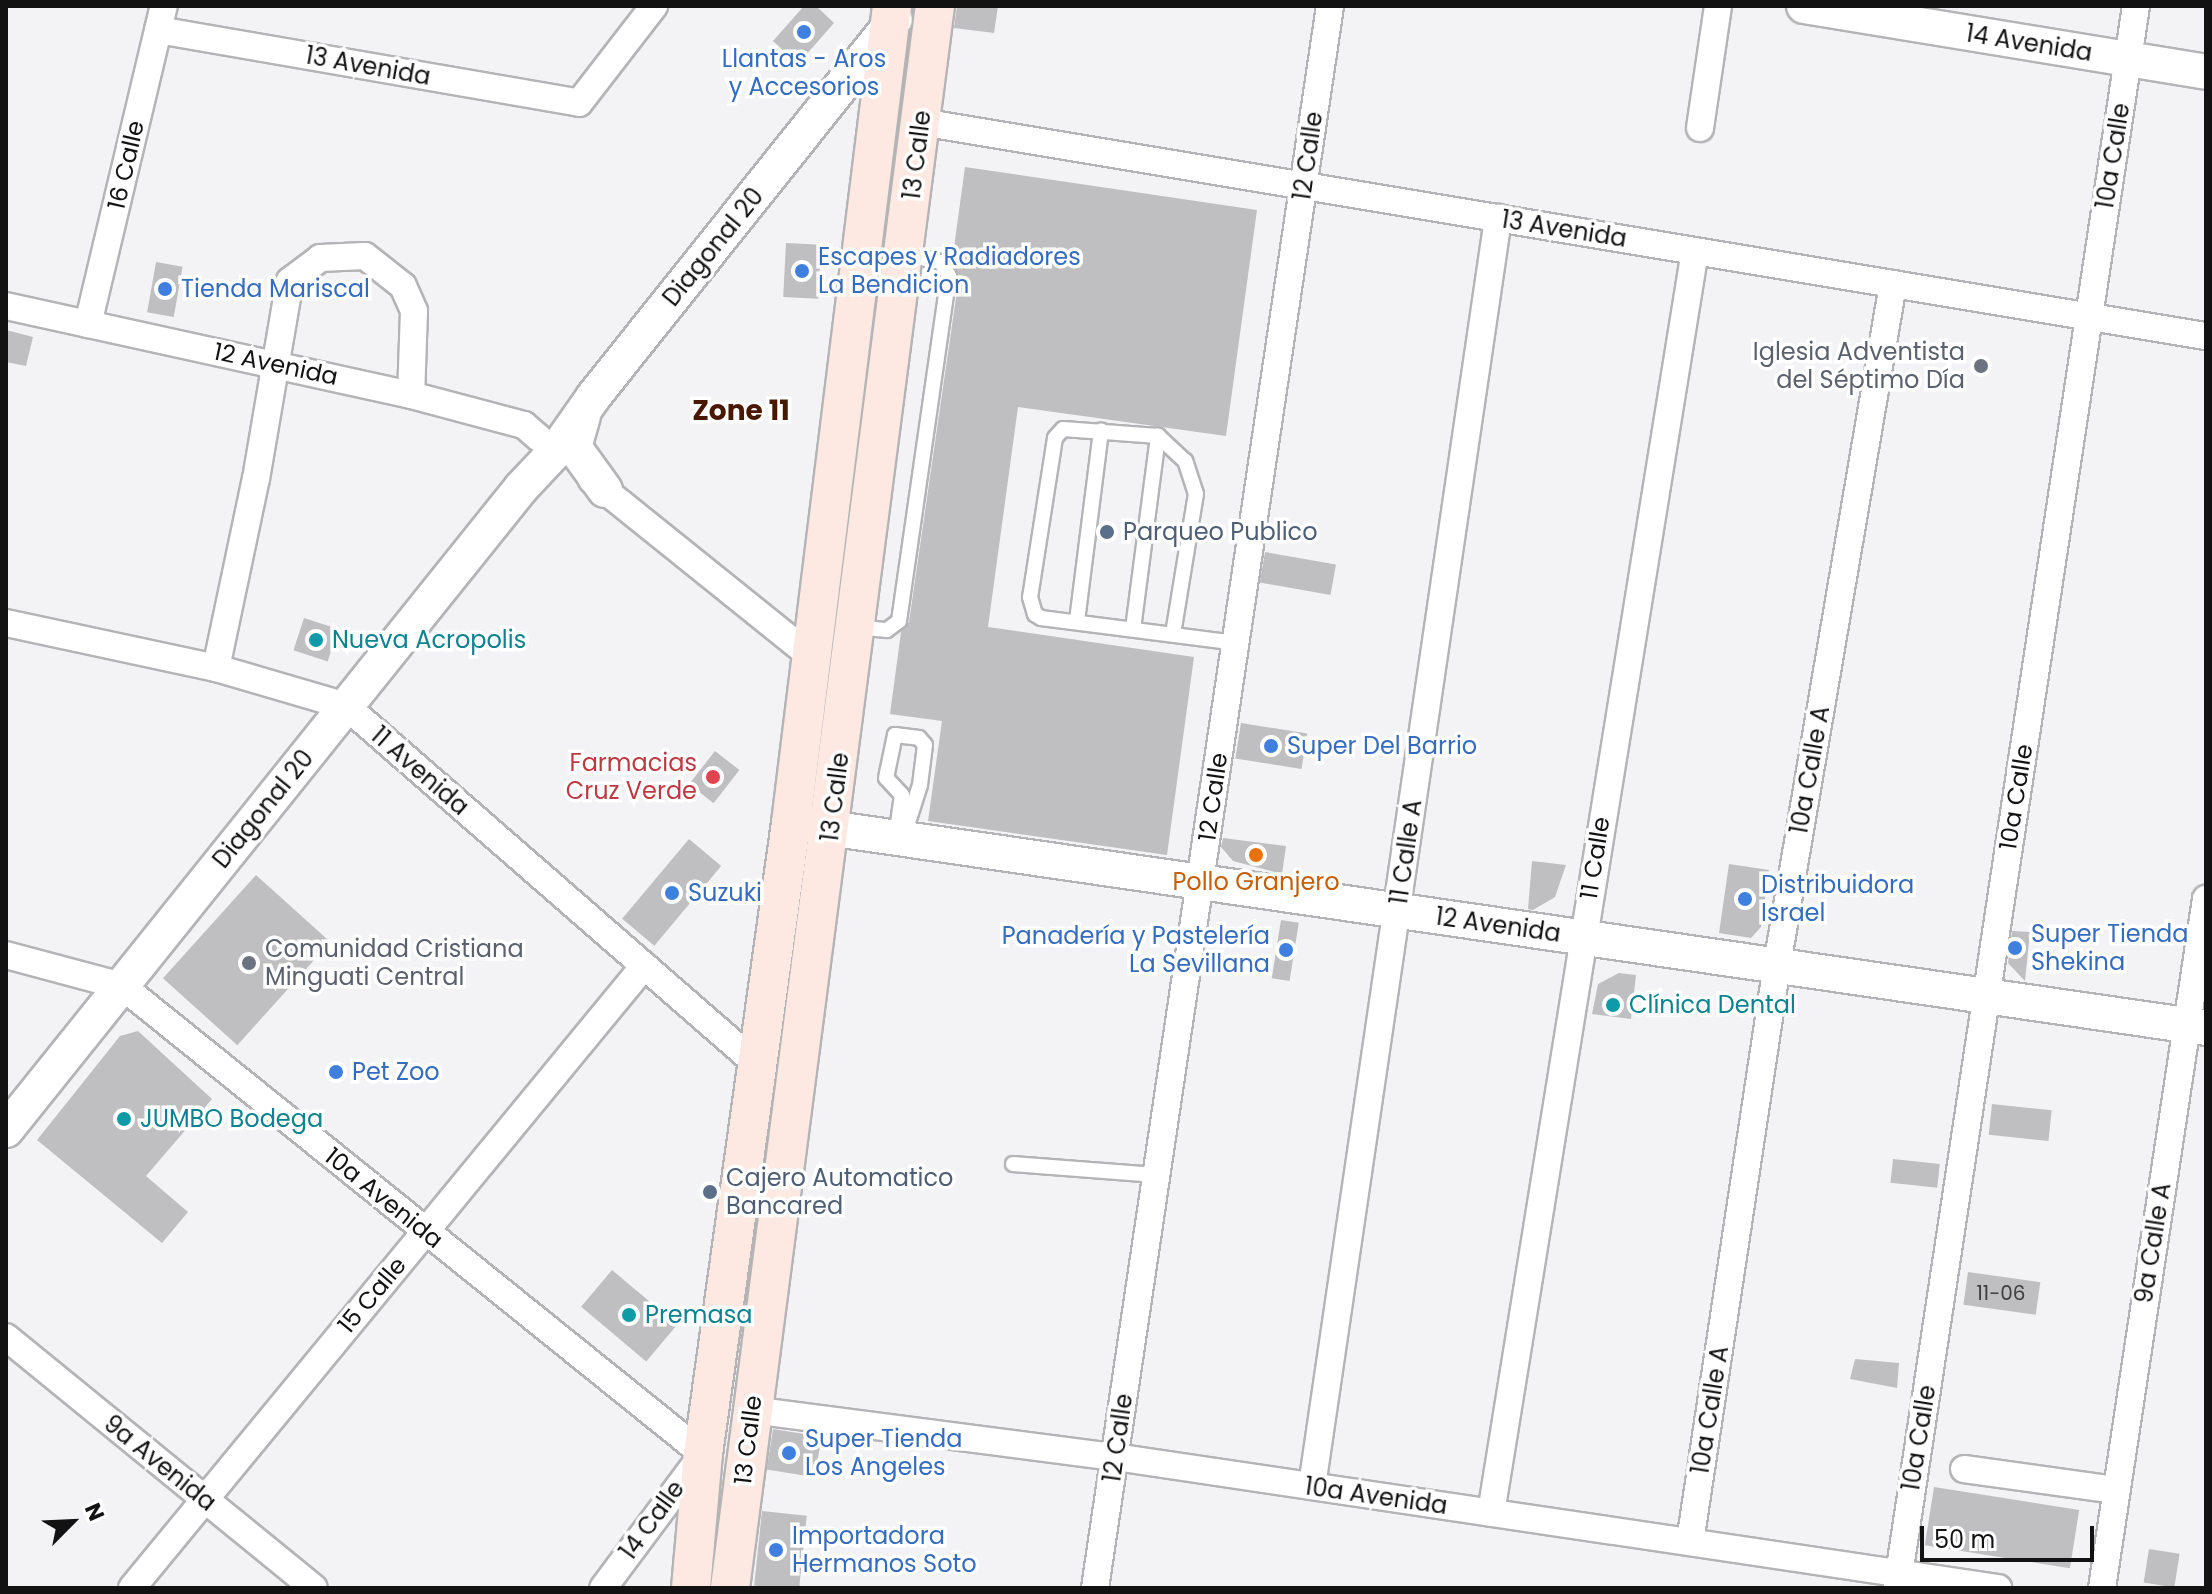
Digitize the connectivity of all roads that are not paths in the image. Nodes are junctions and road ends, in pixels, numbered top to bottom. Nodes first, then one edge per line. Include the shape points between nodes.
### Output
1 (654, 6) edge
2 (935, 6) edge
3 (1330, 6) edge
4 (1718, 6) edge
5 (1804, 6) edge
6 (2136, 6) edge
7 (893, 11) edge
8 (1887, 13) edge
9 (161, 18) edge
10 (2128, 59) junction
11 (2206, 72) edge
12 (921, 122) junction
13 (1700, 128) dead end
14 (1303, 185) junction
15 (1498, 218) junction
16 (1695, 251) junction
17 (1893, 284) junction
18 (6, 306) edge
19 (2089, 316) junction
20 (88, 324) junction
21 (2206, 336) edge
22 (273, 363) junction
23 (411, 395) junction
24 (594, 396) junction
25 (1101, 431) junction
26 (1158, 436) junction
27 (547, 446) junction
28 (605, 490) junction
29 (1077, 621) junction
30 (6, 623) edge
31 (1133, 629) junction
32 (1173, 634) junction
33 (1235, 643) junction
34 (810, 655) junction
35 (216, 668) junction
36 (346, 706) junction
37 (791, 823) junction
38 (832, 827) junction
39 (900, 838) junction
40 (1200, 881) junction
41 (2206, 899) edge
42 (1397, 910) junction
43 (1581, 937) junction
44 (6, 955) edge
45 (1777, 965) junction
46 (644, 966) junction
47 (122, 986) junction
48 (1986, 996) junction
49 (2196, 1026) edge
50 (758, 1065) junction
51 (6, 1130) edge
52 (1013, 1164) dead end
53 (1156, 1175) junction
54 (425, 1231) junction
55 (6, 1337) edge
56 (752, 1410) junction
57 (703, 1454) junction
58 (1115, 1457) junction
59 (1964, 1469) dead end
60 (1312, 1486) junction
61 (2115, 1490) junction
62 (203, 1498) junction
63 (1491, 1513) junction
64 (1690, 1542) junction
65 (1898, 1581) edge
66 (132, 1588) edge
67 (313, 1588) edge
68 (603, 1588) edge
69 (691, 1588) edge
70 (730, 1588) edge
71 (1095, 1588) edge
72 (1998, 1588) edge
73 (2102, 1588) edge

1 - 9 street, 13 Avenida via 579,103
2 - 12 main road, 13 Calle
3 - 14 street, 12 Calle
4 - 13 street
5 - 8 street, 14 Avenida
6 - 10 street, 10a Calle
7 - 24 street, Diagonal 20
7 - 27 street, Diagonal 20
7 - 34 main road, 13 Calle
8 - 10 street, 14 Avenida
9 - 20 street, 16 Calle
10 - 11 street, 14 Avenida
10 - 19 street, 10a Calle
12 - 14 street, 13 Avenida
12 - 38 main road, 13 Calle
14 - 15 street, 13 Avenida
14 - 33 street, 12 Calle
15 - 16 street, 13 Avenida
15 - 42 street, 11 Calle A
16 - 17 street, 13 Avenida
16 - 43 street, 11 Calle
17 - 19 street, 13 Avenida
17 - 45 street, 10a Calle A
18 - 20 street, 12 Avenida
19 - 21 street, 13 Avenida
19 - 48 street, 10a Calle
20 - 22 street, 12 Avenida
22 - 23 street, 12 Avenida
22 - 23 street via 290,281 320,258 365,256 403,286 414,311
22 - 35 street via 256,479
23 - 27 street, 12 Avenida via 524,425
24 - 27 street, Diagonal 20
24 - 28 street via 574,447
25 - 26 lane
25 - 29 lane
25 - 29 lane via 1070,426 1055,438 1030,597 1041,618
26 - 31 lane
26 - 32 lane via 1185,461 1196,494
27 - 28 street, 12 Avenida
27 - 36 street, Diagonal 20 via 521,488
28 - 34 street, 12 Avenida
29 - 31 lane
30 - 35 street, 11 Avenida
31 - 32 lane
32 - 33 lane
33 - 40 street, 12 Calle
34 - 37 main road, 13 Calle
35 - 36 street, 11 Avenida
36 - 46 street, 11 Avenida
36 - 47 street, Diagonal 20
37 - 38 street, 12 Avenida
37 - 50 main road, 13 Calle
38 - 39 street, 12 Avenida
38 - 56 main road, 13 Calle
39 - 39 lane via 920,785 925,745 919,738 895,735 886,778 902,795
39 - 40 street, 12 Avenida
40 - 42 street, 12 Avenida
40 - 53 street, 12 Calle
41 - 49 street, 9a Calle A
42 - 43 street, 12 Avenida
42 - 60 street, 11 Calle A
43 - 45 street, 12 Avenida
43 - 63 street, 11 Calle
44 - 47 street, 10a Avenida
45 - 48 street, 12 Avenida
45 - 64 street, 10a Calle A
46 - 50 street, 11 Avenida
46 - 54 street, 15 Calle
47 - 51 street, Diagonal 20
47 - 54 street, 10a Avenida
48 - 49 street, 12 Avenida
48 - 65 street, 10a Calle
49 - 61 street, 9a Calle A
50 - 57 main road, 13 Calle
52 - 53 lane
53 - 58 street, 12 Calle
54 - 57 street, 10a Avenida
54 - 62 street, 15 Calle
55 - 62 street, 9a Avenida
56 - 58 street, 10a Avenida
56 - 70 main road, 13 Calle
57 - 68 street, 14 Calle
57 - 69 main road, 13 Calle
58 - 60 street, 10a Avenida
58 - 71 street, 12 Calle
59 - 61 street
60 - 63 street, 10a Avenida
61 - 73 street, 9a Calle A
62 - 66 street, 15 Calle
62 - 67 street, 9a Avenida
63 - 64 street, 10a Avenida
64 - 65 street, 10a Avenida
65 - 72 street, 10a Avenida

